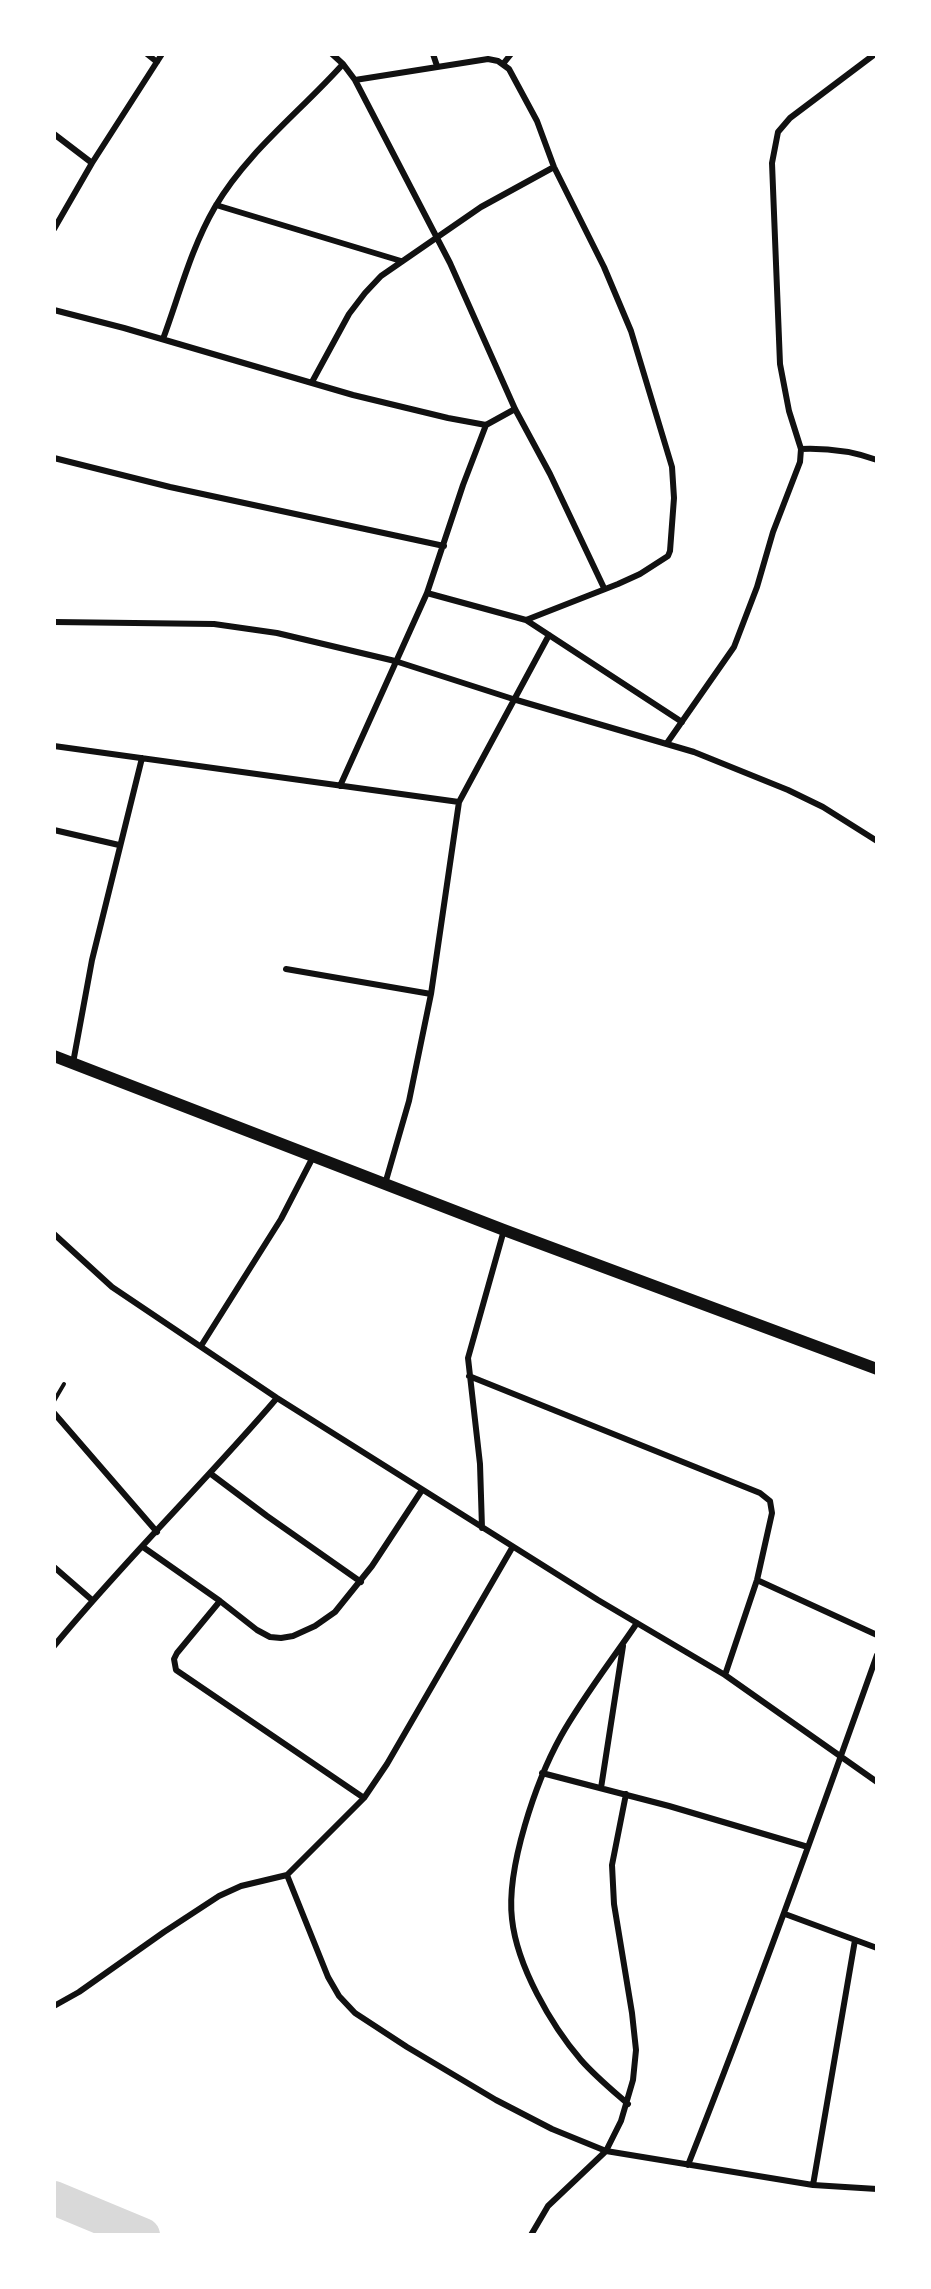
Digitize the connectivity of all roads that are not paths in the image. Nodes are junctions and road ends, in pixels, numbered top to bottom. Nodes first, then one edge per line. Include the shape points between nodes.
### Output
1 (147, 54) edge
2 (162, 54) edge
3 (332, 54) edge
4 (433, 54) edge
5 (511, 54) edge
6 (875, 54) edge
7 (157, 62) junction
8 (503, 63) junction
9 (343, 64) junction
10 (437, 66) junction
11 (355, 80) junction
12 (54, 134) edge
13 (92, 163) junction
14 (554, 168) junction
15 (216, 205) junction
16 (54, 229) edge
17 (437, 238) junction
18 (401, 261) junction
19 (54, 310) edge
20 (163, 339) junction
21 (312, 382) junction
22 (515, 409) junction
23 (486, 425) junction
24 (801, 449) junction
25 (54, 458) edge
26 (877, 460) edge
27 (444, 546) junction
28 (604, 588) junction
29 (427, 593) junction
30 (526, 620) junction
31 (54, 622) edge
32 (549, 635) junction
33 (395, 661) junction
34 (513, 699) junction
35 (682, 722) junction
36 (667, 743) junction
37 (54, 746) edge
38 (142, 758) junction
39 (340, 786) junction
40 (459, 802) junction
41 (54, 830) edge
42 (877, 841) edge
43 (119, 846) junction
44 (286, 969) dead end
45 (431, 994) junction
46 (54, 1056) edge
47 (73, 1064) junction
48 (313, 1157) junction
49 (385, 1184) junction
50 (504, 1230) junction
51 (54, 1234) edge
52 (201, 1346) junction
53 (877, 1369) edge
54 (469, 1376) junction
55 (277, 1398) junction
56 (54, 1413) edge
57 (210, 1473) junction
58 (423, 1490) junction
59 (482, 1528) junction
60 (157, 1532) junction
61 (143, 1547) junction
62 (512, 1548) junction
63 (54, 1567) edge
64 (758, 1580) junction
65 (361, 1582) junction
66 (92, 1600) junction
67 (220, 1601) junction
68 (637, 1623) junction
69 (877, 1635) edge
70 (624, 1643) junction
71 (54, 1646) edge
72 (877, 1655) edge
73 (725, 1676) junction
74 (840, 1757) junction
75 (542, 1773) junction
76 (877, 1782) edge
77 (601, 1788) junction
78 (626, 1794) junction
79 (364, 1798) junction
80 (808, 1848) junction
81 (287, 1875) junction
82 (785, 1914) junction
83 (855, 1940) junction
84 (877, 1948) edge
85 (54, 2006) edge
86 (628, 2104) junction
87 (606, 2151) junction
88 (688, 2164) junction
89 (813, 2185) junction
90 (877, 2189) edge
91 (531, 2235) edge

1 - 7 street
2 - 7 street
3 - 9 street
4 - 10 street
5 - 8 street
6 - 24 street via 790,118 778,132 774,146 780,364
7 - 13 street
8 - 10 street via 488,59
8 - 14 street via 537,121
9 - 11 street
9 - 15 street via 247,164
10 - 11 street
11 - 17 street
12 - 13 street
13 - 16 street
14 - 17 street via 481,207
14 - 28 street via 604,267 631,332 672,467 674,518 668,555 640,574
15 - 18 street
15 - 20 street
17 - 18 street
17 - 22 street
18 - 21 street via 381,276 355,307
19 - 20 street
20 - 21 street
21 - 23 street
22 - 23 street
22 - 28 street
23 - 27 street
24 - 26 street via 822,448
24 - 35 street via 800,462 772,532 743,626 726,660
25 - 27 street
27 - 29 street
28 - 30 street
29 - 30 street
29 - 33 street
30 - 32 street
31 - 33 street via 214,624 277,633
32 - 34 street
32 - 35 street
33 - 34 street
33 - 39 street
34 - 36 street
34 - 40 street
35 - 36 street
36 - 42 street via 788,790
37 - 38 street
38 - 39 street
38 - 43 street
39 - 40 street
40 - 45 street
41 - 43 street
43 - 47 street
44 - 45 street
45 - 49 street via 409,1101
46 - 47 main road
47 - 48 main road
48 - 49 main road
48 - 52 street via 281,1219
49 - 50 main road
50 - 53 main road
50 - 54 street via 470,1346
51 - 52 street via 112,1287
52 - 55 street
54 - 59 street via 480,1464
54 - 64 street via 766,1497 772,1513
55 - 57 street
55 - 58 street
56 - 60 street
57 - 60 street
57 - 65 street
58 - 59 street
58 - 65 street
59 - 62 street
60 - 61 street
61 - 66 street
61 - 67 street
62 - 68 street
62 - 79 street via 402,1740
63 - 66 street
64 - 69 street
64 - 73 street
65 - 67 street via 327,1619 281,1638 257,1630
66 - 71 street
67 - 79 street via 177,1653 176,1670
68 - 70 street
68 - 73 street
70 - 75 street via 562,1735
70 - 77 street
72 - 74 street
73 - 74 street
74 - 76 street
74 - 80 street
75 - 77 street
75 - 86 street via 524,1828 513,1882 512,1919 521,1957 563,2036 594,2074
77 - 78 street
78 - 80 street
78 - 86 street via 612,1865 614,1904 636,2050
79 - 81 street
80 - 82 street
81 - 85 street via 241,1886 219,1896
81 - 87 street via 328,1977 355,2013 496,2100
82 - 83 street
82 - 88 street
83 - 84 street
83 - 89 street
86 - 87 street
87 - 88 street
87 - 91 street via 548,2206
88 - 89 street
89 - 90 street

